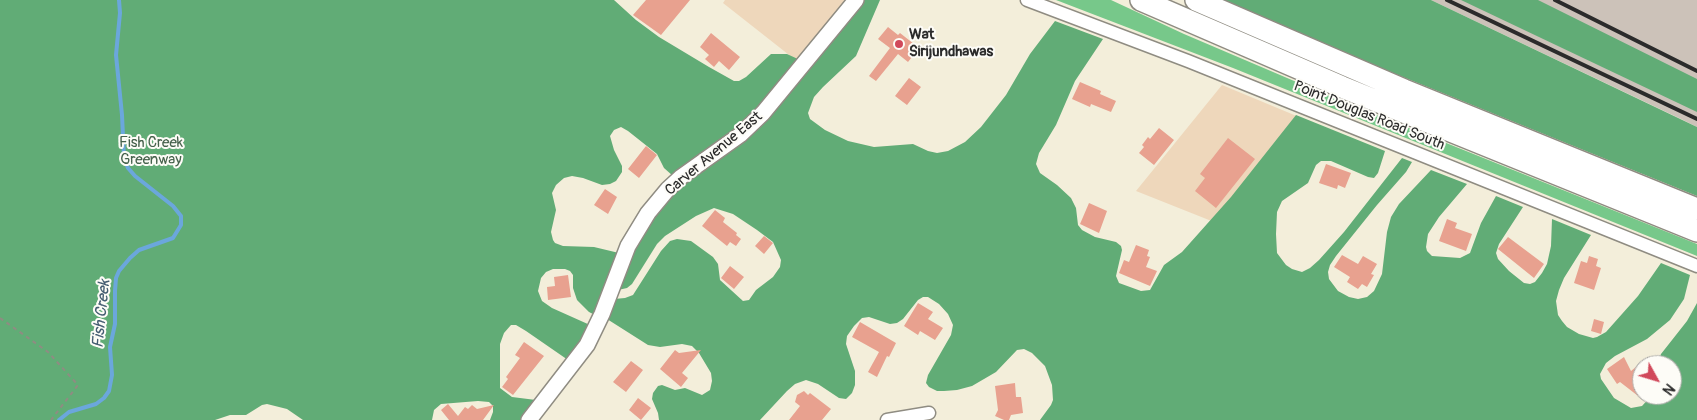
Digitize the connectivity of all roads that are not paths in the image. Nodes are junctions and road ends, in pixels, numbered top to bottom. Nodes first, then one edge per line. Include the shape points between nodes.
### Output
1 (856, 0) edge
2 (1027, 0) edge
3 (1142, 0) edge
4 (1196, 0) edge
5 (1697, 209) edge
6 (1697, 231) edge
7 (1697, 266) edge
8 (929, 413) dead end
9 (529, 420) edge
10 (887, 420) edge

1 - 9 street, Carver Avenue East via 764,113 740,136 678,180 648,213 628,246 587,345
2 - 7 street, Point Douglas Road South via 1223,75
3 - 6 highway via 1333,83
4 - 5 highway via 1404,90
8 - 10 street

